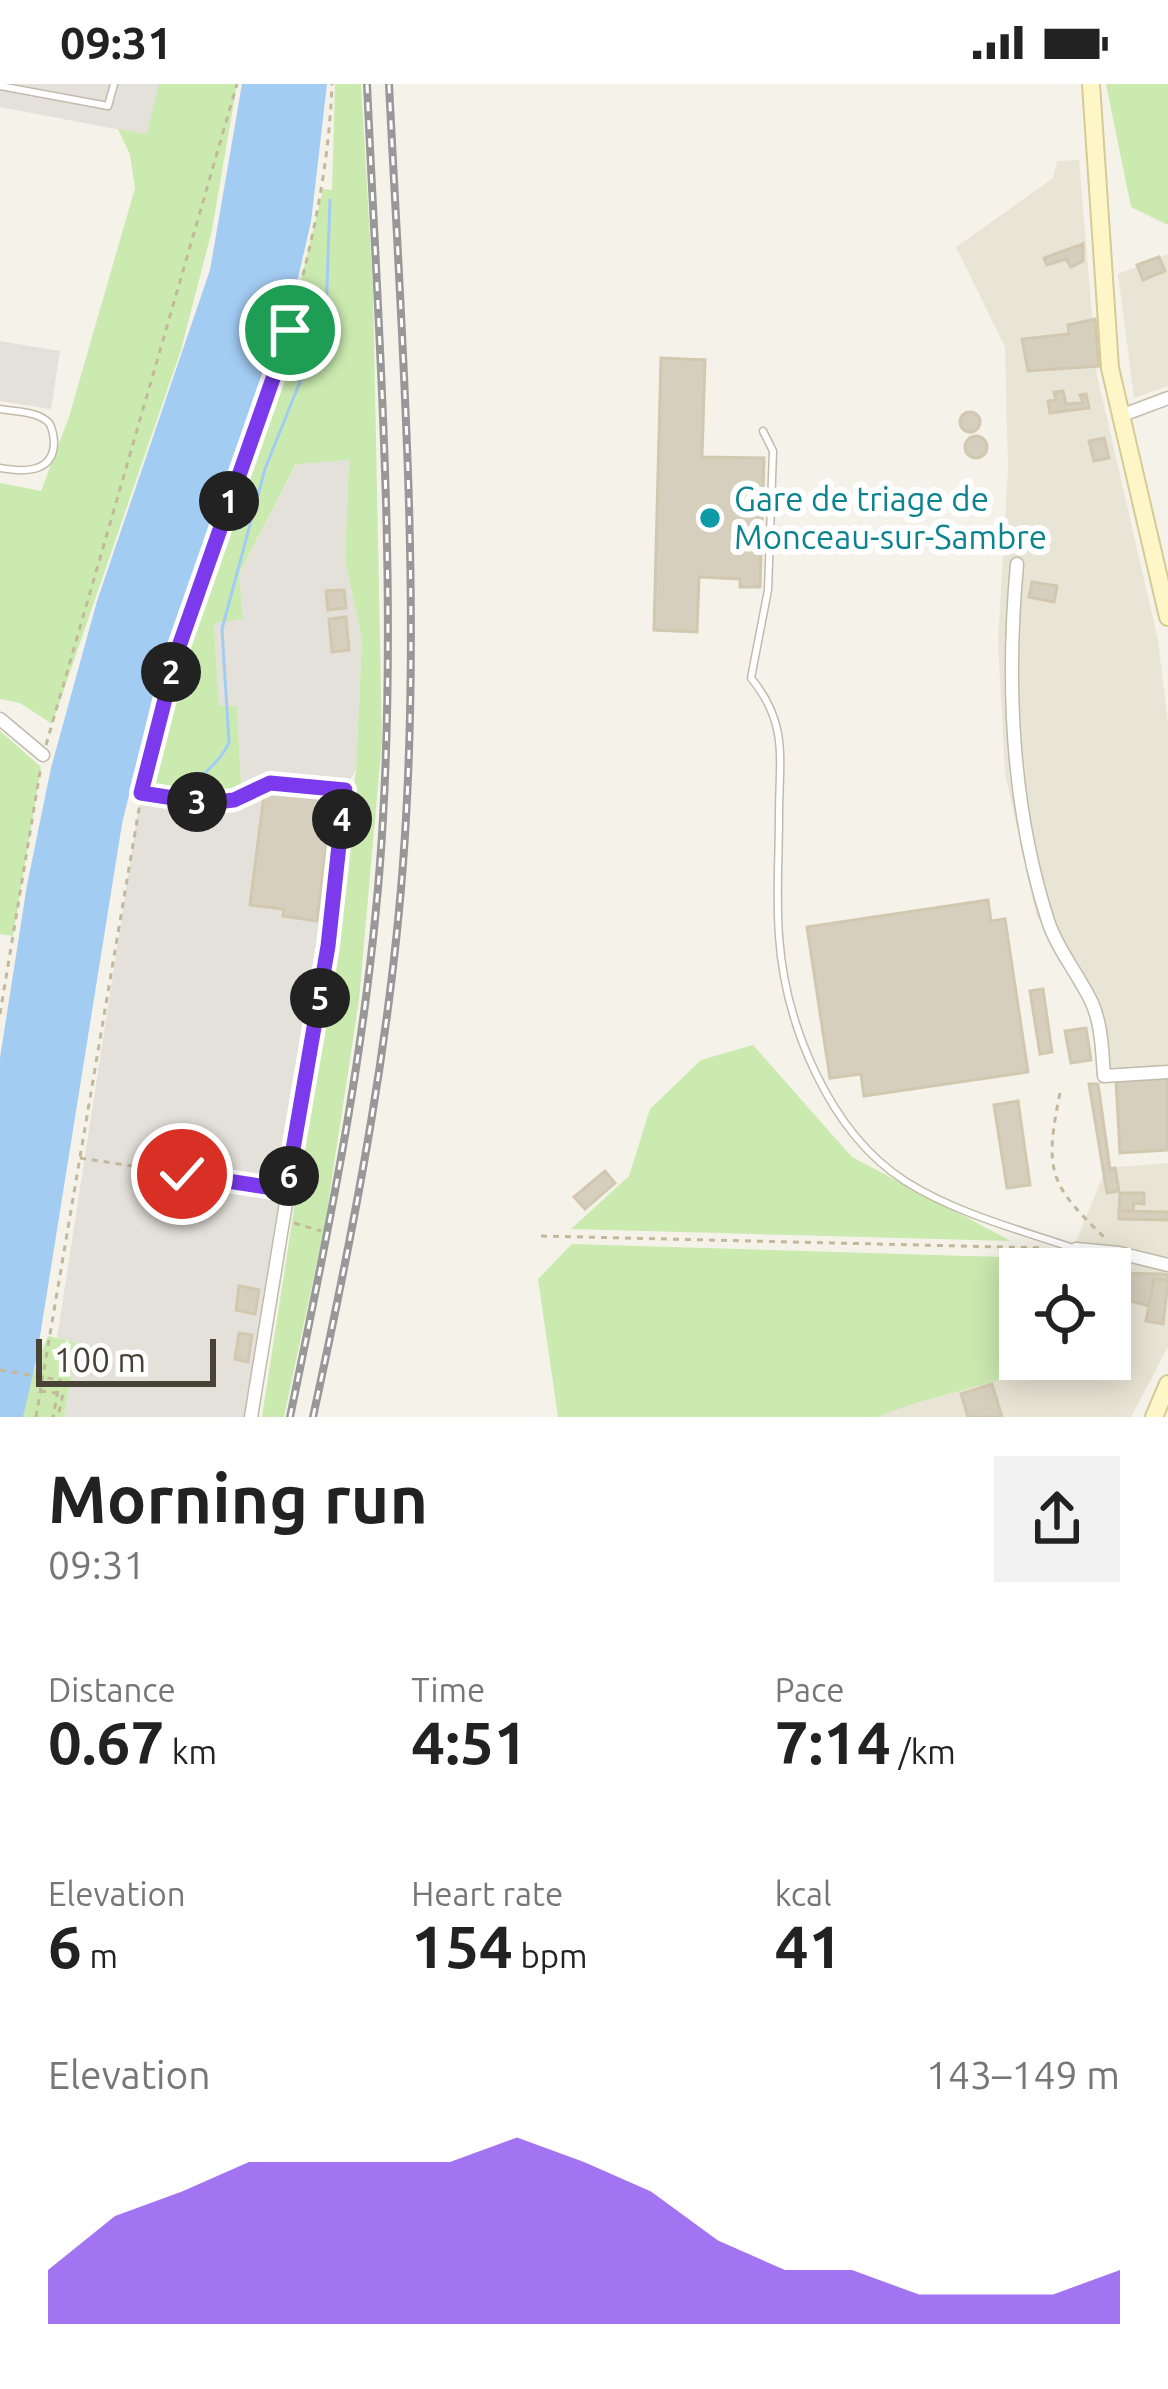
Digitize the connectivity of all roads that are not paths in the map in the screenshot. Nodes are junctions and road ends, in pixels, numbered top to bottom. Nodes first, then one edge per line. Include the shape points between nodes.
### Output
1 (113, 84) edge
2 (1091, 84) edge
3 (0, 86) edge
4 (1168, 398) edge
5 (0, 410) edge
6 (1120, 416) junction
7 (763, 430) dead end
8 (0, 468) edge
9 (1017, 564) dead end
10 (1168, 617) edge
11 (0, 719) edge
12 (43, 755) road end
13 (345, 790) road end
14 (1168, 1072) edge
15 (1073, 1248) edge
16 (1131, 1255) edge
17 (1168, 1265) edge
18 (1168, 1384) edge
19 (251, 1417) edge
20 (1154, 1417) edge

1 - 3 lane via 108,106
2 - 6 main road via 1108,352
4 - 6 street
5 - 8 lane via 37,416 55,439 42,467
6 - 10 main road
7 - 15 lane via 773,451 768,590 751,678 776,712 778,939 812,1066 831,1105 875,1159 908,1183
9 - 14 street via 1010,641 1015,751 1041,897 1091,1003 1104,1076
11 - 12 street
13 - 19 street via 328,946
16 - 17 street
18 - 20 main road

